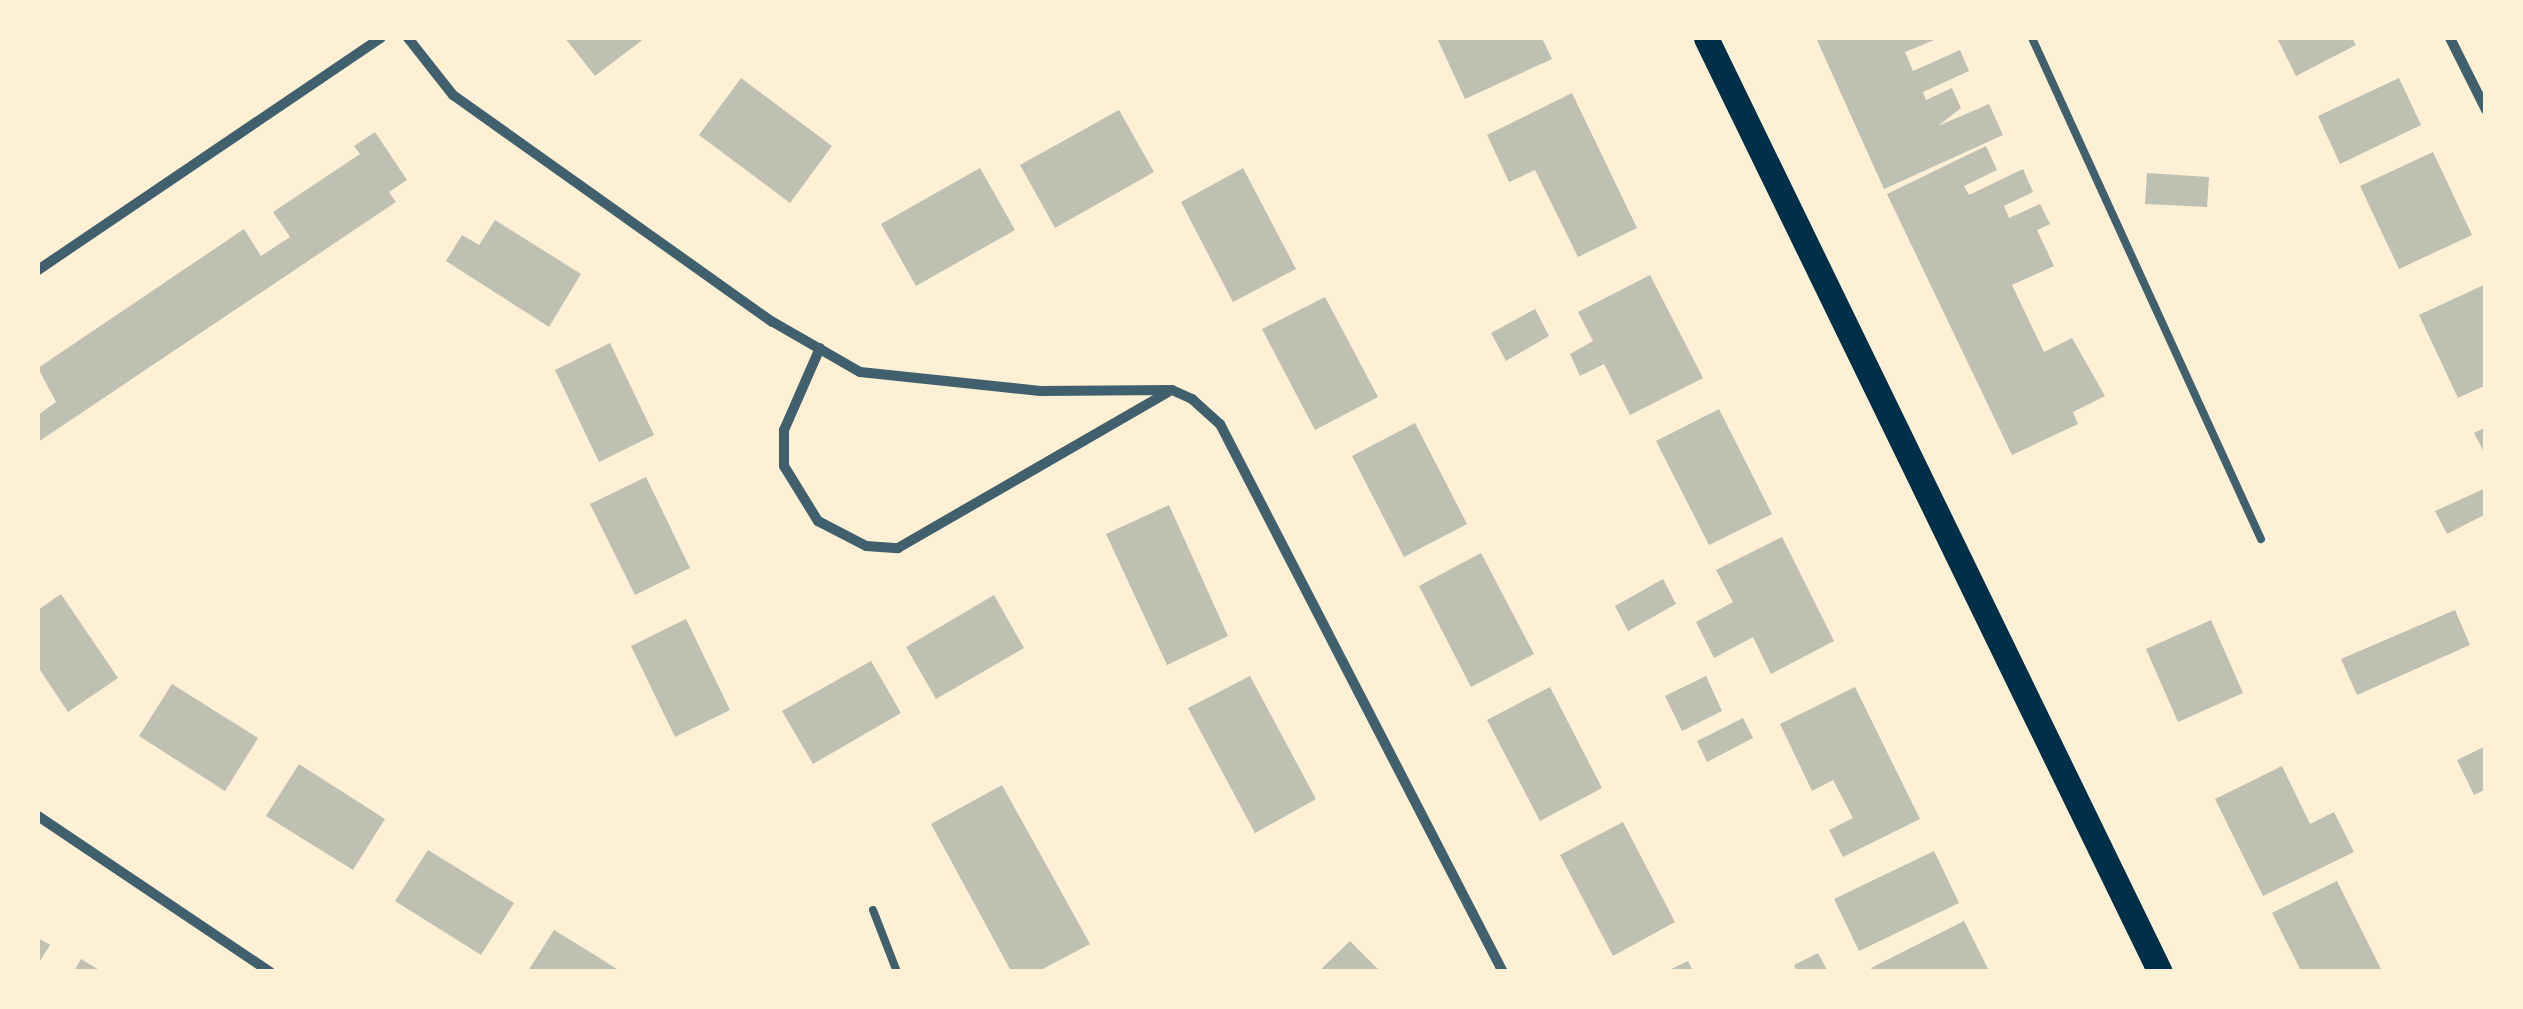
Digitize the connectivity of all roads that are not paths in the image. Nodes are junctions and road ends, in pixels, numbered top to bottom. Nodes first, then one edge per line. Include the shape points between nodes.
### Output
1 (381, 38) edge
2 (408, 38) edge
3 (1706, 38) edge
4 (2032, 38) edge
5 (2450, 38) edge
6 (2486, 110) edge
7 (38, 270) edge
8 (820, 348) junction
9 (1172, 390) junction
10 (2261, 539) dead end
11 (38, 816) edge
12 (872, 910) dead end
13 (270, 972) edge
14 (897, 972) edge
15 (1503, 972) edge
16 (2160, 972) edge

1 - 7 street
2 - 8 street via 454,95
3 - 16 main road
4 - 10 lane
5 - 6 street
8 - 9 street via 860,372 1040,391
8 - 9 street via 784,430 784,466 818,521 866,546 898,548
9 - 15 street via 1220,424
11 - 13 street
12 - 14 lane

